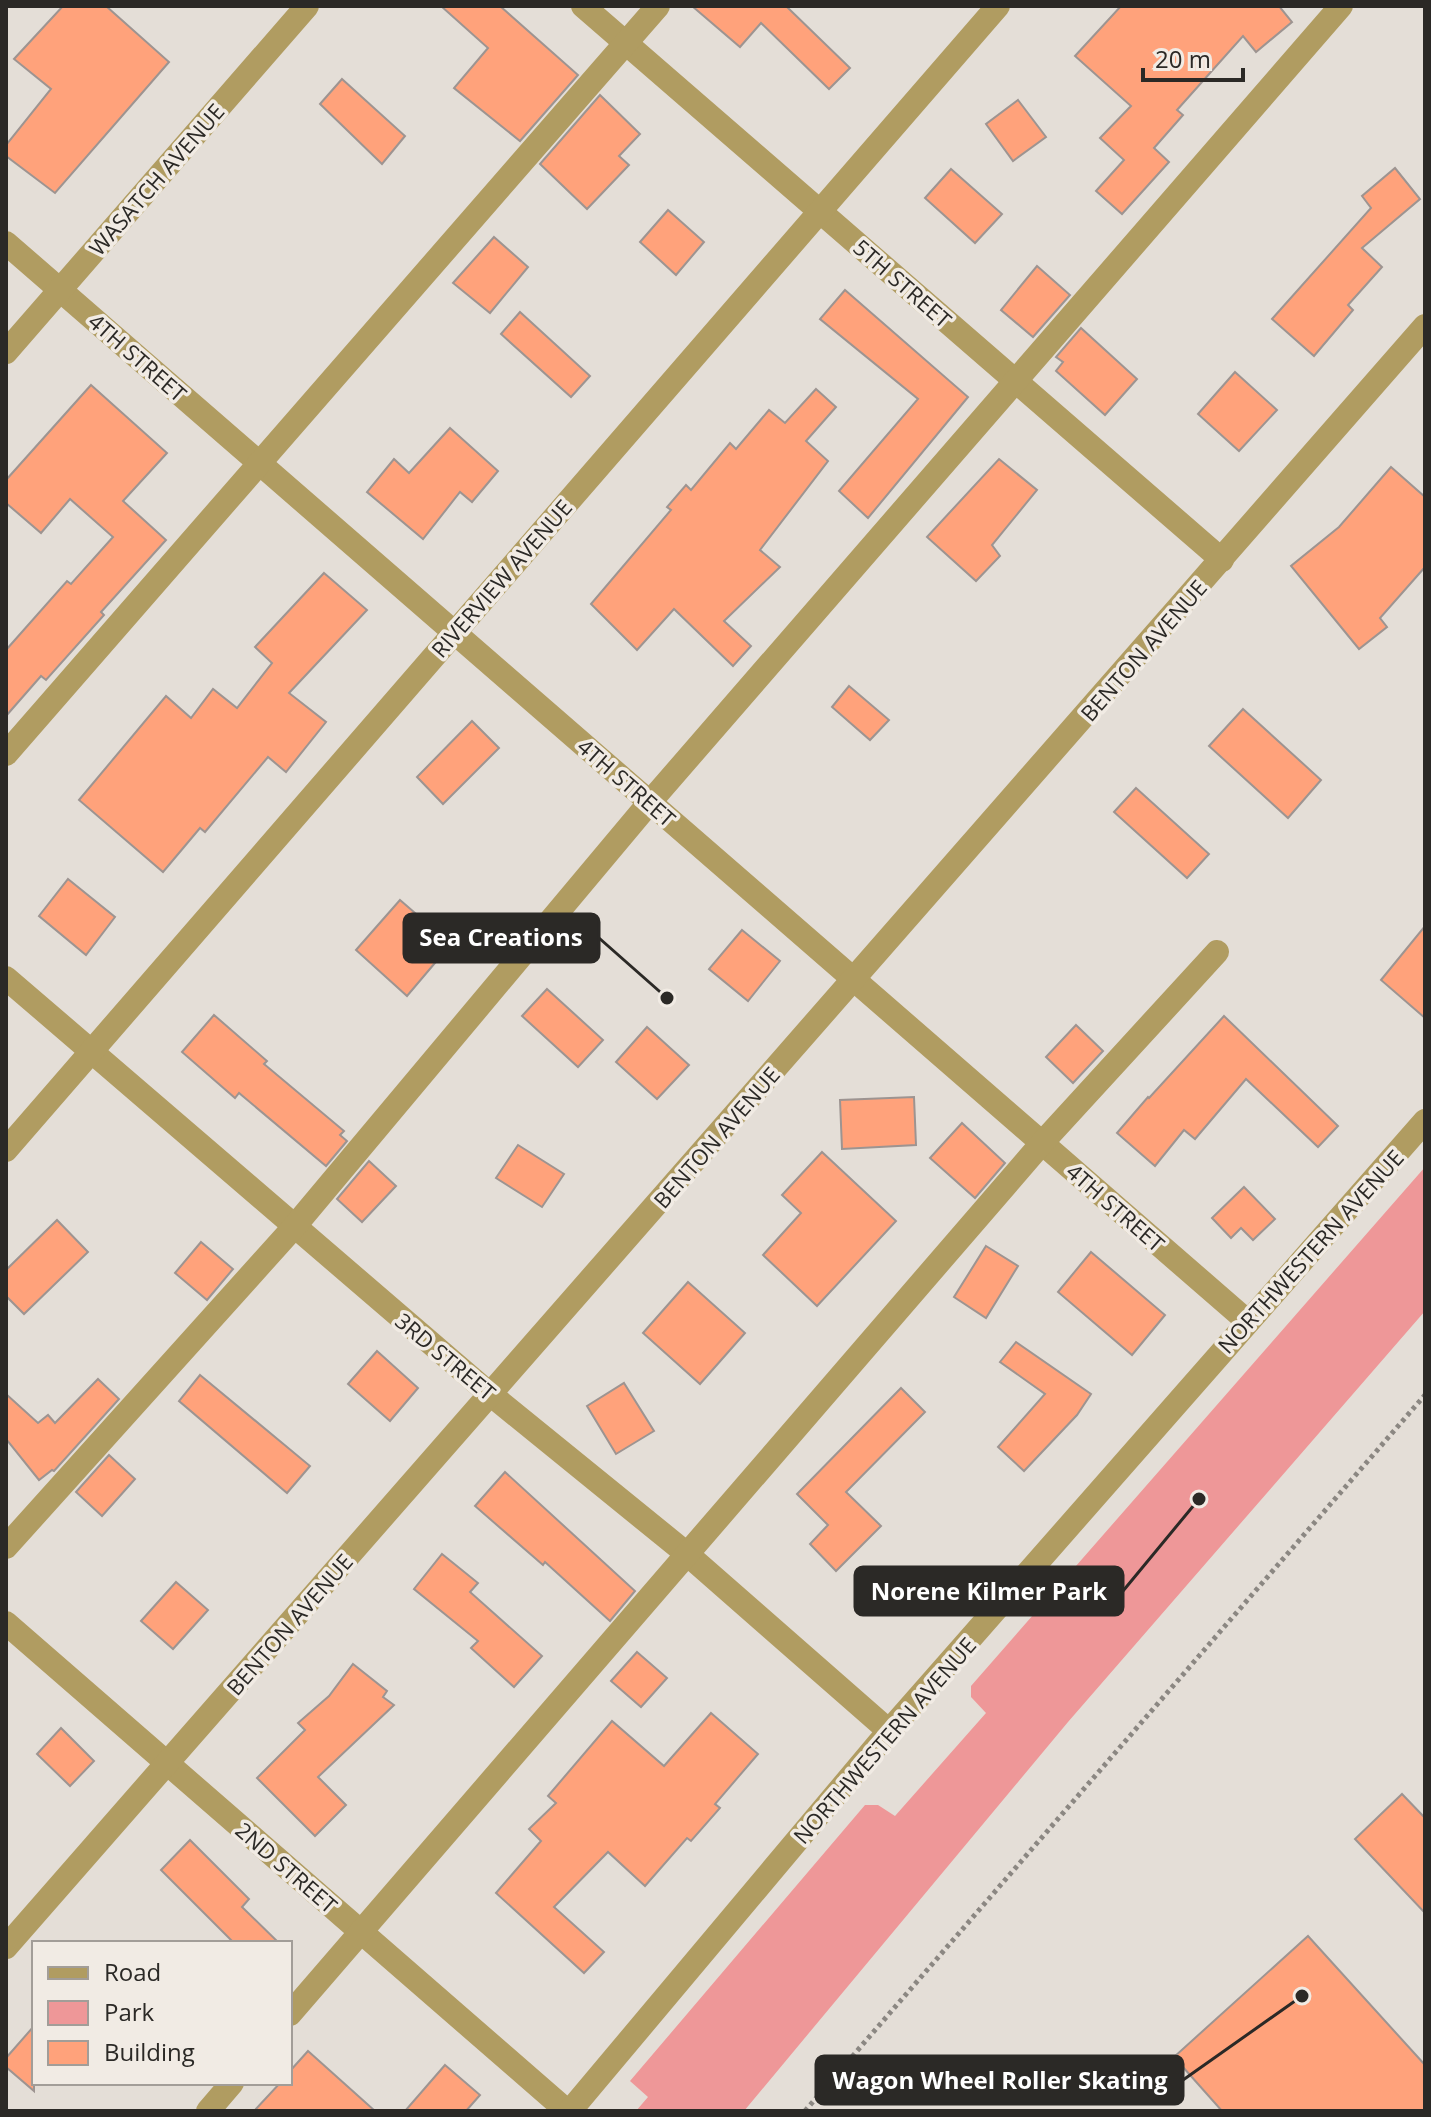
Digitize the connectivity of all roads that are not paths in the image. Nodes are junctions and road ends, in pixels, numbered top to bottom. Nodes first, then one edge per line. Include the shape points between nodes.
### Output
1 (307, 6) edge
2 (583, 6) edge
3 (658, 6) edge
4 (998, 6) edge
5 (1341, 6) edge
6 (626, 43) junction
7 (819, 211) junction
8 (6, 243) edge
9 (60, 289) junction
10 (1425, 326) edge
11 (6, 352) edge
12 (1016, 381) junction
13 (260, 463) junction
14 (1222, 560) junction
15 (454, 632) junction
16 (6, 754) edge
17 (650, 802) junction
18 (1217, 952) dead end
19 (6, 978) edge
20 (854, 980) junction
21 (92, 1053) junction
22 (1425, 1121) edge
23 (1042, 1143) junction
24 (6, 1150) edge
25 (294, 1227) junction
26 (1247, 1321) junction
27 (490, 1394) junction
28 (6, 1547) edge
29 (687, 1554) junction
30 (6, 1623) edge
31 (889, 1731) junction
32 (167, 1763) junction
33 (360, 1930) junction
34 (6, 1947) edge
35 (292, 2012) edge
36 (230, 2085) edge
37 (208, 2111) edge
38 (569, 2111) edge

1 - 9 street, WASATCH AVENUE
2 - 6 street, 5TH STREET
3 - 6 street
4 - 7 street, RIVERVIEW AVENUE
5 - 12 street
6 - 7 street, 5TH STREET
6 - 13 street
7 - 12 street, 5TH STREET
7 - 15 street, RIVERVIEW AVENUE
8 - 9 street, 4TH STREET
9 - 11 street, WASATCH AVENUE
9 - 13 street, 4TH STREET
10 - 14 street, BENTON AVENUE
12 - 14 street, 5TH STREET
12 - 17 street
13 - 15 street, 4TH STREET
13 - 16 street
14 - 20 street, BENTON AVENUE
15 - 17 street, 4TH STREET
15 - 21 street, RIVERVIEW AVENUE
17 - 20 street, 4TH STREET
17 - 25 street
18 - 23 street
19 - 21 street, 3RD STREET
20 - 23 street, 4TH STREET
20 - 27 street, BENTON AVENUE
21 - 24 street, RIVERVIEW AVENUE
21 - 25 street, 3RD STREET
22 - 26 street, NORTHWESTERN AVENUE
23 - 26 street, 4TH STREET
23 - 29 street
25 - 27 street, 3RD STREET
25 - 28 street
26 - 31 street, NORTHWESTERN AVENUE
27 - 29 street, 3RD STREET
27 - 32 street, BENTON AVENUE
29 - 31 street, 3RD STREET
29 - 33 street
30 - 32 street, 2ND STREET
31 - 38 street, NORTHWESTERN AVENUE
32 - 33 street, 2ND STREET
32 - 34 street, BENTON AVENUE
33 - 35 street
33 - 38 street, 2ND STREET
36 - 37 street

